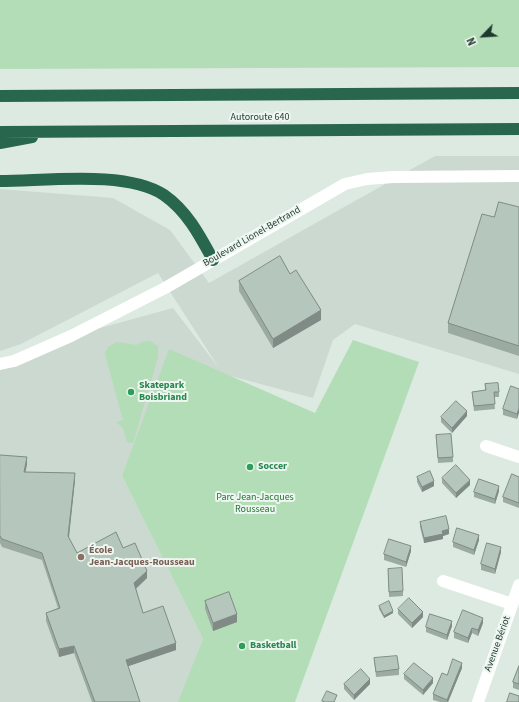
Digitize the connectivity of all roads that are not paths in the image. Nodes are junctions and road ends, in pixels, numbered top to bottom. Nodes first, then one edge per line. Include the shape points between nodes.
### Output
1 (519, 93) edge
2 (0, 96) edge
3 (519, 129) edge
4 (70, 131) junction
5 (0, 132) edge
6 (0, 143) edge
7 (519, 176) edge
8 (0, 181) edge
9 (213, 260) junction
10 (0, 364) edge
11 (486, 446) dead end
12 (519, 457) edge
13 (443, 581) dead end
14 (519, 586) edge
15 (512, 604) junction
16 (478, 702) edge

1 - 2 highway
3 - 4 highway, Autoroute 640
4 - 5 highway, Autoroute 640
4 - 6 highway
7 - 9 street, Boulevard Lionel-Bertrand via 392,177 355,181 318,198
8 - 9 highway via 118,180 147,186 164,195 182,210 197,230
9 - 10 street, Boulevard Lionel-Bertrand via 165,288 71,336 14,361
11 - 12 street
13 - 15 street
14 - 15 street, Avenue Bériot
15 - 16 street, Avenue Bériot

